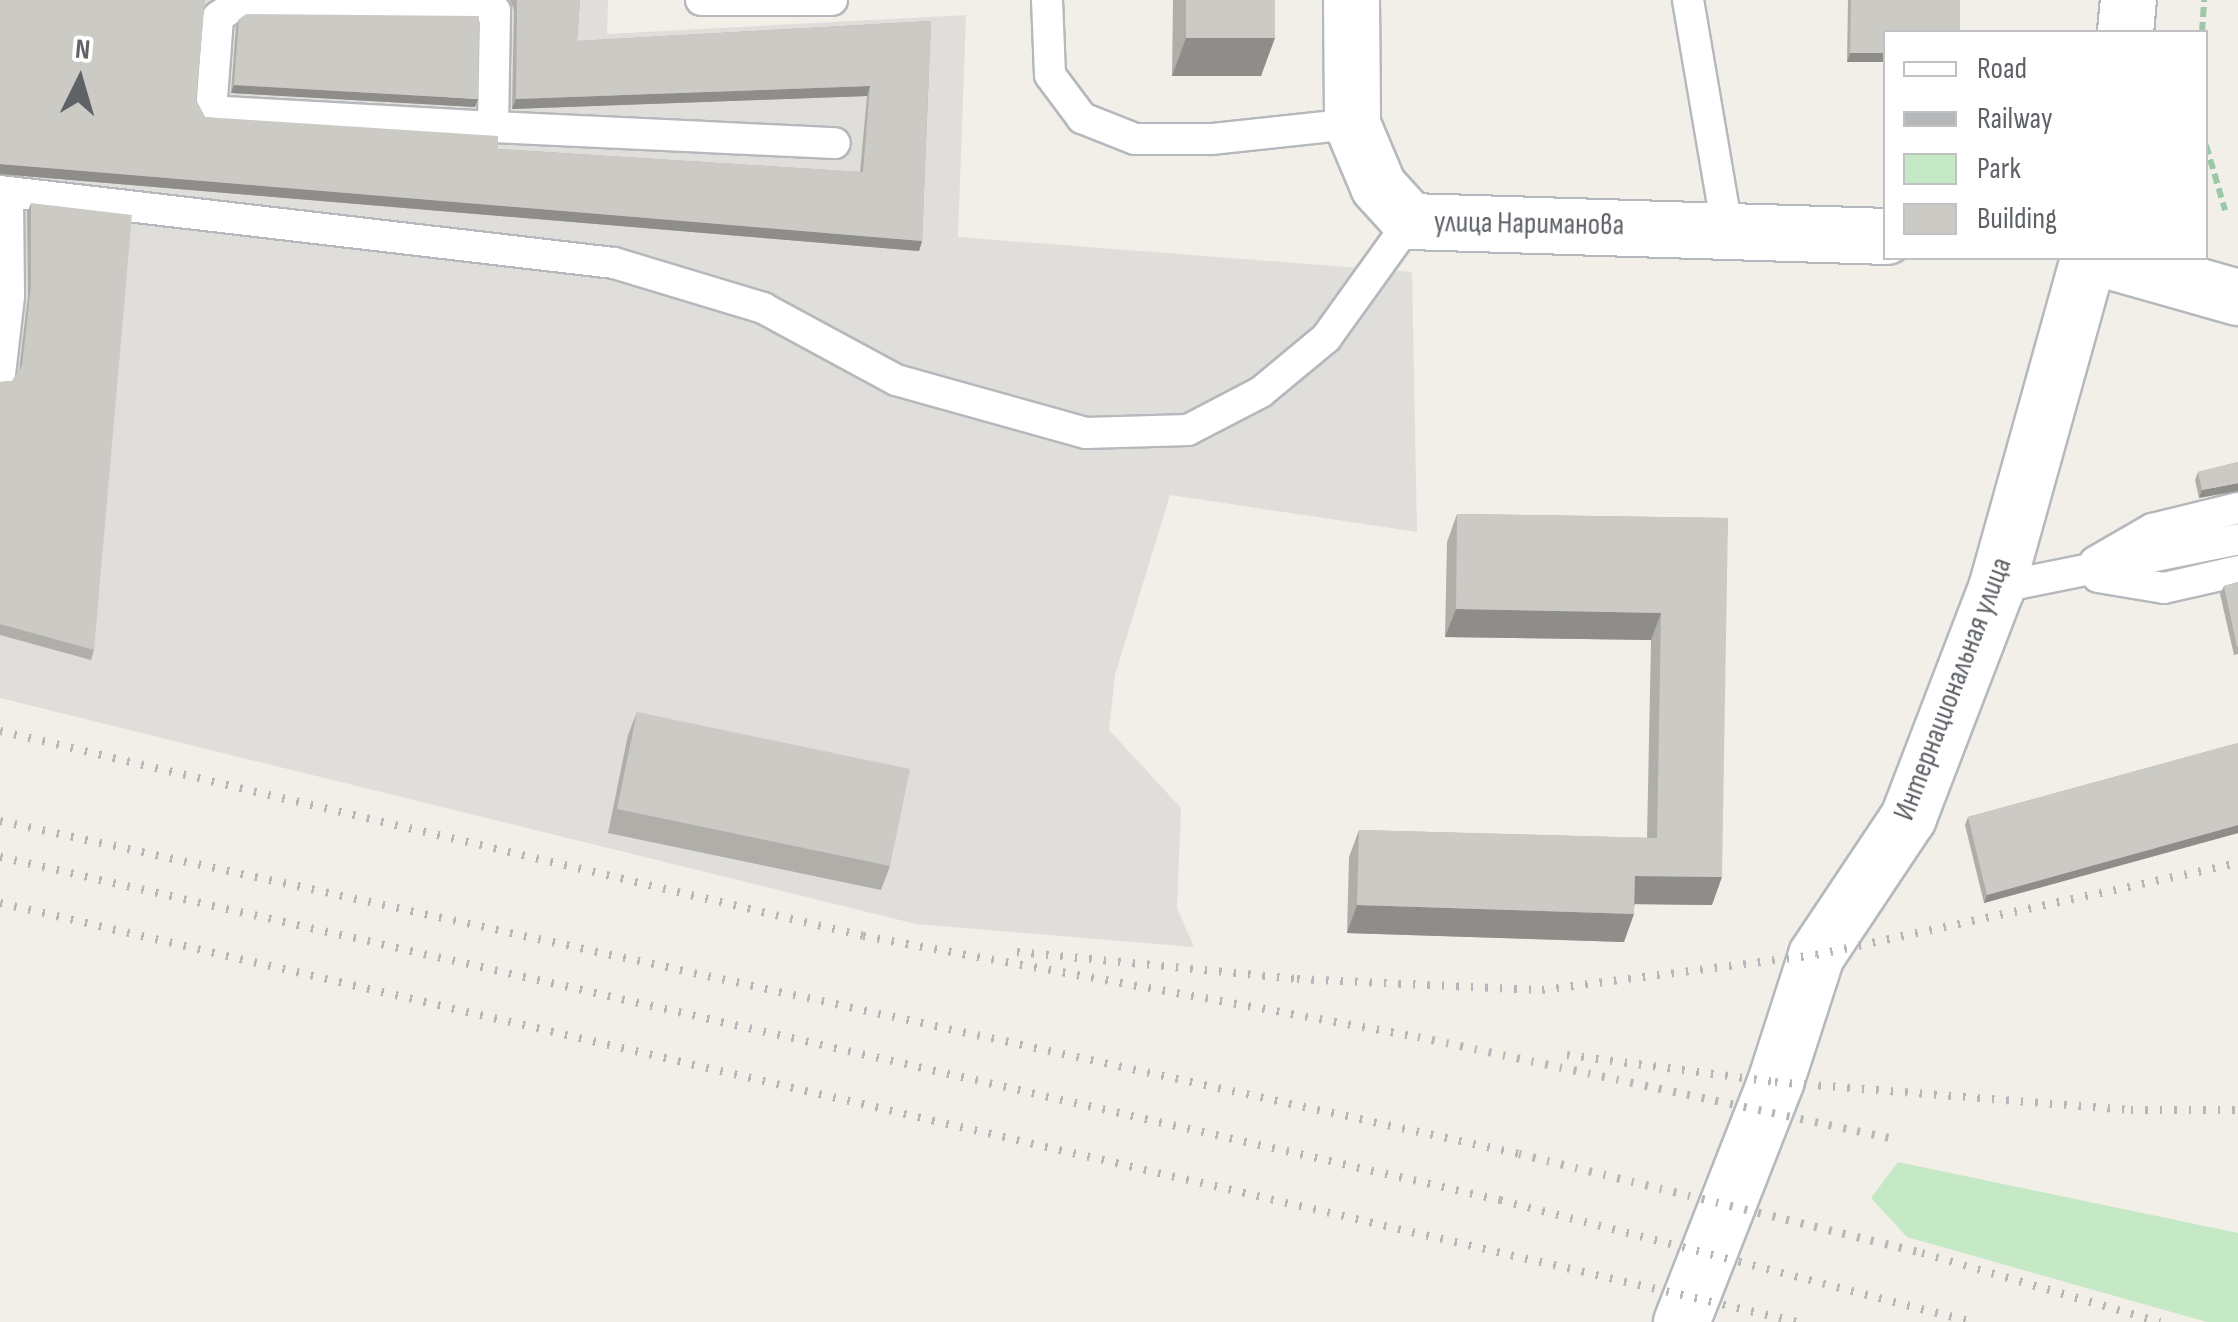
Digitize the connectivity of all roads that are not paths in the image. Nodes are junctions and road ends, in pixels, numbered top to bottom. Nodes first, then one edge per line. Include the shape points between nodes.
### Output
1 (701, 0) edge
2 (832, 0) edge
3 (1047, 0) edge
4 (1351, 0) edge
5 (1688, 0) edge
6 (2128, 0) edge
7 (477, 3) edge
8 (2125, 30) edge
9 (1352, 124) junction
10 (493, 127) junction
11 (835, 143) dead end
12 (4, 192) edge
13 (1410, 220) junction
14 (1727, 228) junction
15 (1883, 236) edge
16 (2087, 260) edge
17 (2107, 260) edge
18 (4, 296) edge
19 (2238, 297) edge
20 (0, 374) edge
21 (2238, 508) edge
22 (2238, 539) edge
23 (2238, 571) edge
24 (2075, 573) junction
25 (1996, 588) junction
26 (1680, 1322) edge

1 - 2 lane
3 - 9 lane via 1050,75 1082,118 1135,139 1212,139
4 - 9 street, улица Нариманова
5 - 14 lane
6 - 8 street
7 - 10 lane via 495,11
7 - 10 lane via 236,4 218,17 211,111
9 - 13 street, улица Нариманова via 1378,186
10 - 11 lane
12 - 13 lane via 614,263 762,308 896,380 1086,433 1188,430 1262,392 1326,338
12 - 18 lane
13 - 14 street, улица Нариманова
14 - 15 street, улица Нариманова
16 - 25 street, Интернациональная улица
17 - 19 street
18 - 20 lane
21 - 24 lane via 2152,529
22 - 24 lane
23 - 24 lane via 2164,588
24 - 25 lane
25 - 26 street, Интернациональная улица via 1908,817 1816,955 1775,1082

